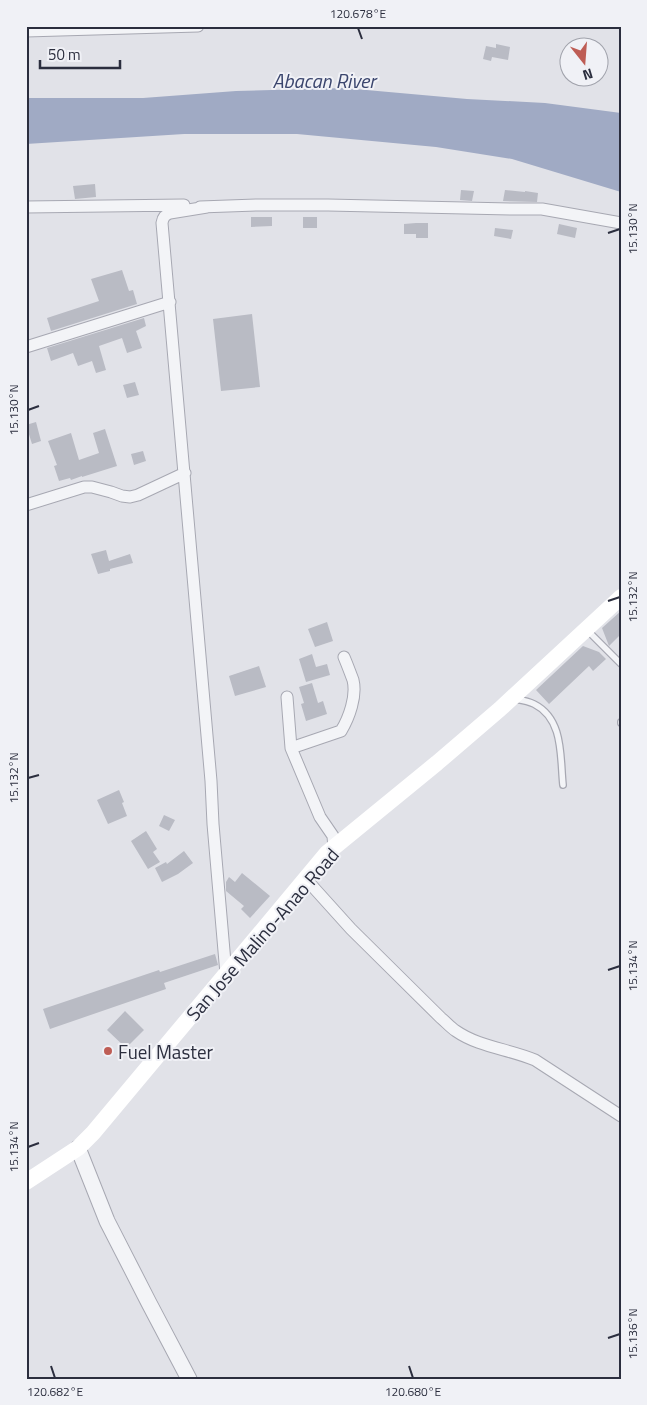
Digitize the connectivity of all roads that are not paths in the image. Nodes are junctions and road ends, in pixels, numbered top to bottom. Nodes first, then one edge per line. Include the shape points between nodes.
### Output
1 (198, 26) edge
2 (26, 31) edge
3 (26, 207) edge
4 (207, 207) junction
5 (621, 223) edge
6 (170, 302) junction
7 (26, 348) edge
8 (185, 473) junction
9 (26, 505) edge
10 (621, 597) edge
11 (586, 629) junction
12 (344, 657) dead end
13 (621, 664) edge
14 (287, 697) dead end
15 (513, 698) junction
16 (291, 748) junction
17 (563, 785) dead end
18 (334, 849) junction
19 (305, 878) junction
20 (226, 974) junction
21 (621, 1116) edge
22 (78, 1148) junction
23 (26, 1182) edge
24 (189, 1379) edge

1 - 2 street
3 - 4 street via 176,204
4 - 5 street via 265,204 542,208
4 - 6 street via 170,213 163,218
6 - 7 street
6 - 8 street
8 - 9 street via 130,497 92,487
8 - 20 street
10 - 11 main road, San Jose Malino-Anao Road
11 - 13 lane
11 - 15 main road, San Jose Malino-Anao Road
12 - 16 street via 354,689 341,731
14 - 16 street
15 - 17 lane via 534,704 555,724
15 - 18 main road, San Jose Malino-Anao Road
16 - 18 street via 320,817 333,836
18 - 19 main road, San Jose Malino-Anao Road
19 - 20 main road, San Jose Malino-Anao Road
19 - 21 street via 351,929 455,1030 483,1044 535,1060
20 - 22 main road, San Jose Malino-Anao Road
22 - 23 main road, San Jose Malino-Anao Road
22 - 24 street via 107,1221

